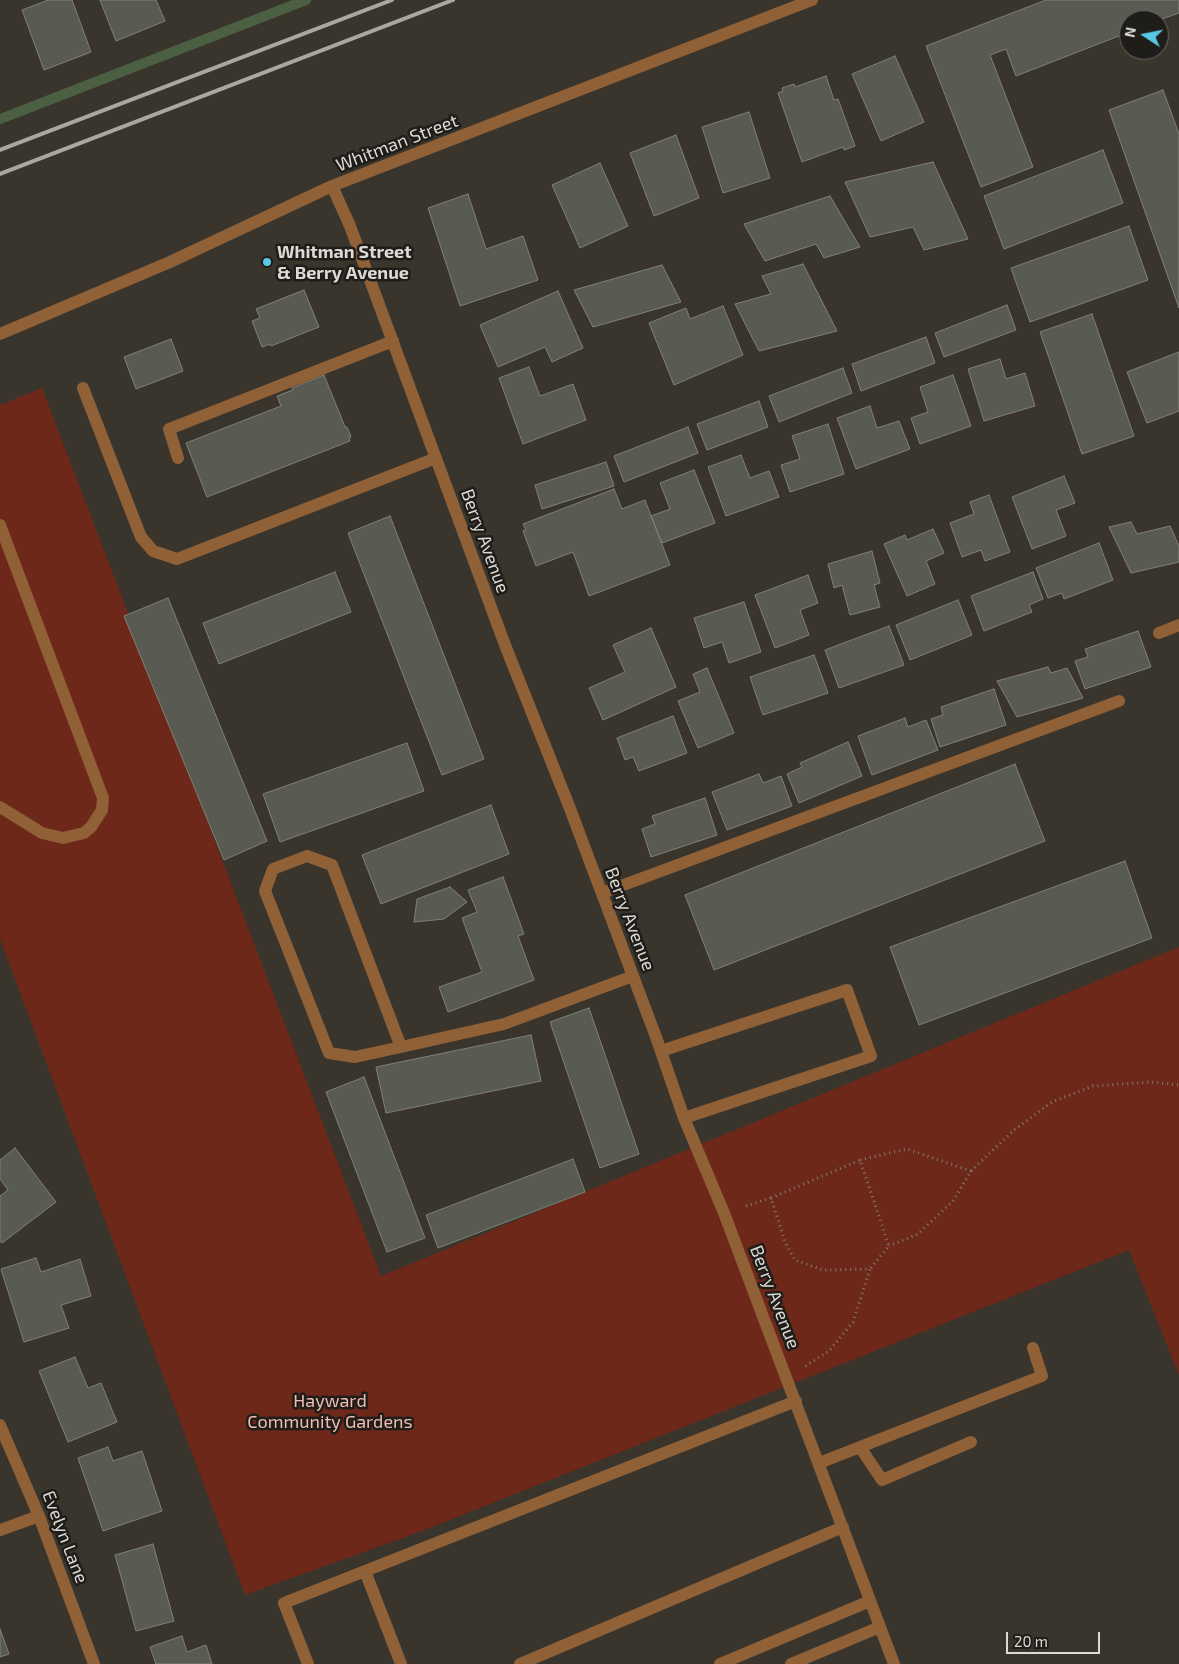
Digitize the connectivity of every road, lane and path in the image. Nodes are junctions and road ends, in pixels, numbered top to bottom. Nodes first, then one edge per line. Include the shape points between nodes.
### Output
1 (812, 0) edge
2 (332, 186) junction
3 (0, 334) edge
4 (393, 341) junction
5 (84, 388) dead end
6 (178, 458) dead end
7 (436, 458) junction
8 (0, 525) edge
9 (1179, 625) edge
10 (1159, 633) dead end
11 (1119, 701) dead end
12 (0, 807) edge
13 (602, 893) junction
14 (633, 976) junction
15 (401, 1047) junction
16 (661, 1051) junction
17 (1179, 1085) edge
18 (684, 1118) junction
19 (860, 1160) junction
20 (972, 1171) junction
21 (771, 1198) junction
22 (724, 1213) junction
23 (890, 1246) junction
24 (870, 1269) junction
25 (1033, 1348) dead end
26 (786, 1377) junction
27 (796, 1402) junction
28 (0, 1425) edge
29 (971, 1442) dead end
30 (860, 1447) junction
31 (819, 1463) junction
32 (40, 1516) junction
33 (843, 1527) junction
34 (0, 1530) edge
35 (365, 1571) junction
36 (870, 1601) junction
37 (880, 1628) junction
38 (94, 1664) edge
39 (308, 1664) edge
40 (401, 1664) edge
41 (520, 1664) edge
42 (720, 1664) edge
43 (791, 1664) edge
44 (894, 1664) edge

1 - 2 street, Whitman Street
2 - 3 street, Whitman Street via 170,262
2 - 4 street, Berry Avenue
4 - 6 street via 169,430
4 - 7 street, Berry Avenue
5 - 7 street via 141,537 153,551 177,559
7 - 13 street, Berry Avenue
8 - 12 street via 103,798 102,810 91,827 84,833 63,838 42,833
9 - 10 street
11 - 13 street
13 - 14 street, Berry Avenue
14 - 15 street via 504,1024
14 - 16 street, Berry Avenue
15 - 15 street via 332,865 307,856 273,869 265,891 329,1053 355,1057
16 - 18 street, Berry Avenue
16 - 18 street via 847,990 871,1056
17 - 20 path via 1151,1082 1093,1086 1052,1102 1014,1130
18 - 22 street, Berry Avenue
19 - 20 path via 907,1149
19 - 21 path
19 - 23 path
20 - 23 path via 953,1201 918,1234
21 - 22 path
21 - 24 path via 786,1244 795,1260 823,1270
22 - 26 street, Berry Avenue
23 - 24 path
24 - 26 path via 853,1322 829,1351
25 - 30 street via 1042,1376
26 - 27 street, Berry Avenue
27 - 31 street, Berry Avenue
27 - 35 street
28 - 32 street, Evelyn Lane
29 - 30 street via 882,1480
30 - 31 street
31 - 33 street, Berry Avenue
32 - 34 street
32 - 38 street, Evelyn Lane
33 - 36 street, Berry Avenue
33 - 41 street
35 - 39 street via 284,1603
35 - 40 street
36 - 37 street, Berry Avenue
36 - 42 street
37 - 43 street
37 - 44 street, Berry Avenue

